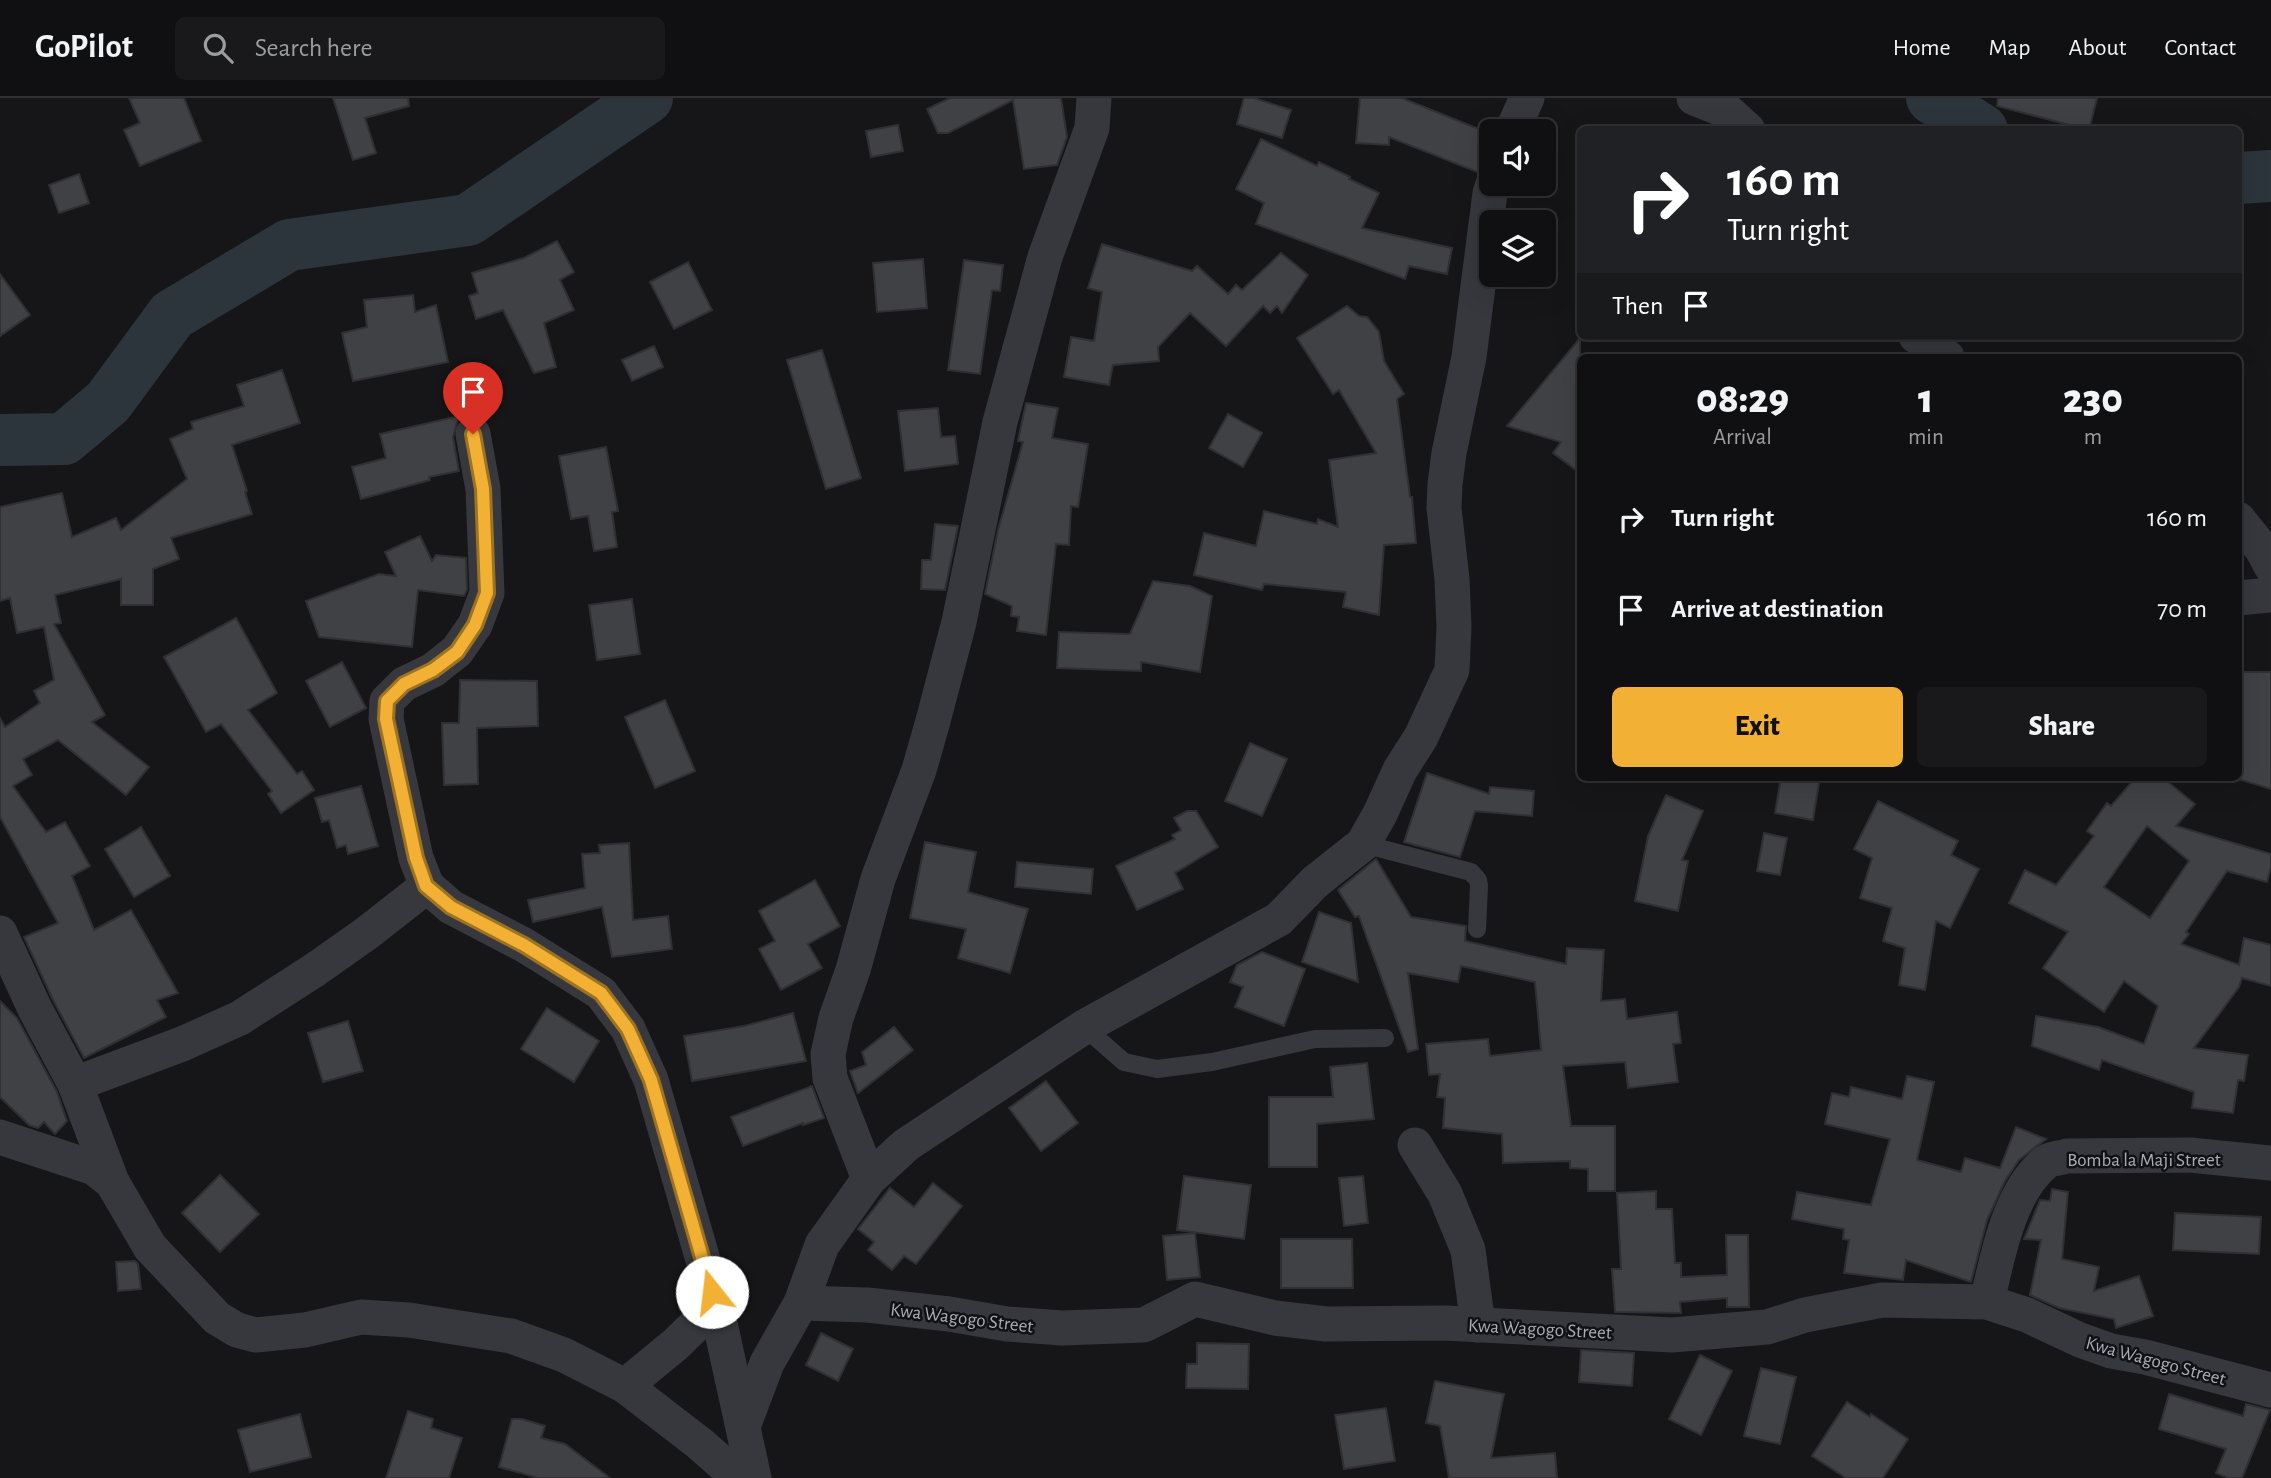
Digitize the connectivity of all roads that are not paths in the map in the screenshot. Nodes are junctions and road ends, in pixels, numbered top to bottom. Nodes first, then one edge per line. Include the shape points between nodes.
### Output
1 (1094, 98) edge
2 (1527, 98) edge
3 (1695, 98) edge
4 (1518, 119) edge
5 (1744, 126) edge
6 (1490, 196) edge
7 (1922, 340) edge
8 (1943, 354) edge
9 (473, 434) dead end
10 (2242, 524) edge
11 (2271, 566) edge
12 (2271, 595) edge
13 (2242, 598) edge
14 (1363, 844) junction
15 (426, 886) junction
16 (1477, 929) dead end
17 (0, 933) edge
18 (1084, 1027) junction
19 (1385, 1038) dead end
20 (75, 1084) junction
21 (0, 1137) edge
22 (1415, 1145) dead end
23 (2271, 1163) edge
24 (869, 1179) junction
25 (112, 1182) junction
26 (1987, 1301) junction
27 (801, 1303) junction
28 (716, 1305) junction
29 (1478, 1325) junction
30 (625, 1386) junction
31 (2271, 1390) edge
32 (744, 1424) junction
33 (740, 1478) edge
34 (754, 1478) edge

1 - 24 street via 1092,128 1045,257 1000,422 960,622 930,733 878,879 828,1054 830,1078
2 - 4 street
3 - 5 street via 1727,111
6 - 14 street via 1469,357 1445,484 1453,603 1452,670
7 - 8 street
9 - 15 street via 483,489 487,593 475,625 457,652 404,684 387,701 386,719
10 - 11 street
12 - 13 street
14 - 16 lane via 1471,872 1479,886
14 - 18 street via 1279,919
15 - 20 street via 316,970 240,1018
15 - 28 street via 451,907 601,993 628,1029 651,1080
17 - 20 street
18 - 19 lane via 1124,1062 1157,1069 1315,1039
18 - 24 street via 906,1145
20 - 25 street
21 - 25 street via 94,1168
22 - 29 street via 1445,1194 1468,1250
23 - 26 street, Bomba la Maji Street via 2178,1155 2067,1156 2048,1161 2021,1191 2000,1246
24 - 27 street via 822,1245
25 - 30 street via 149,1247 217,1318 237,1330 256,1335 305,1331 361,1317 409,1320 511,1336 564,1355
26 - 29 street, Kwa Wagogo Street via 1882,1300 1767,1327 1686,1335
26 - 31 street, Kwa Wagogo Street via 2110,1351
27 - 29 street, Kwa Wagogo Street via 867,1305 1062,1328 1144,1325 1195,1299 1275,1318 1326,1324
27 - 32 street via 767,1363
28 - 30 street
28 - 32 street
30 - 33 street
32 - 34 street

